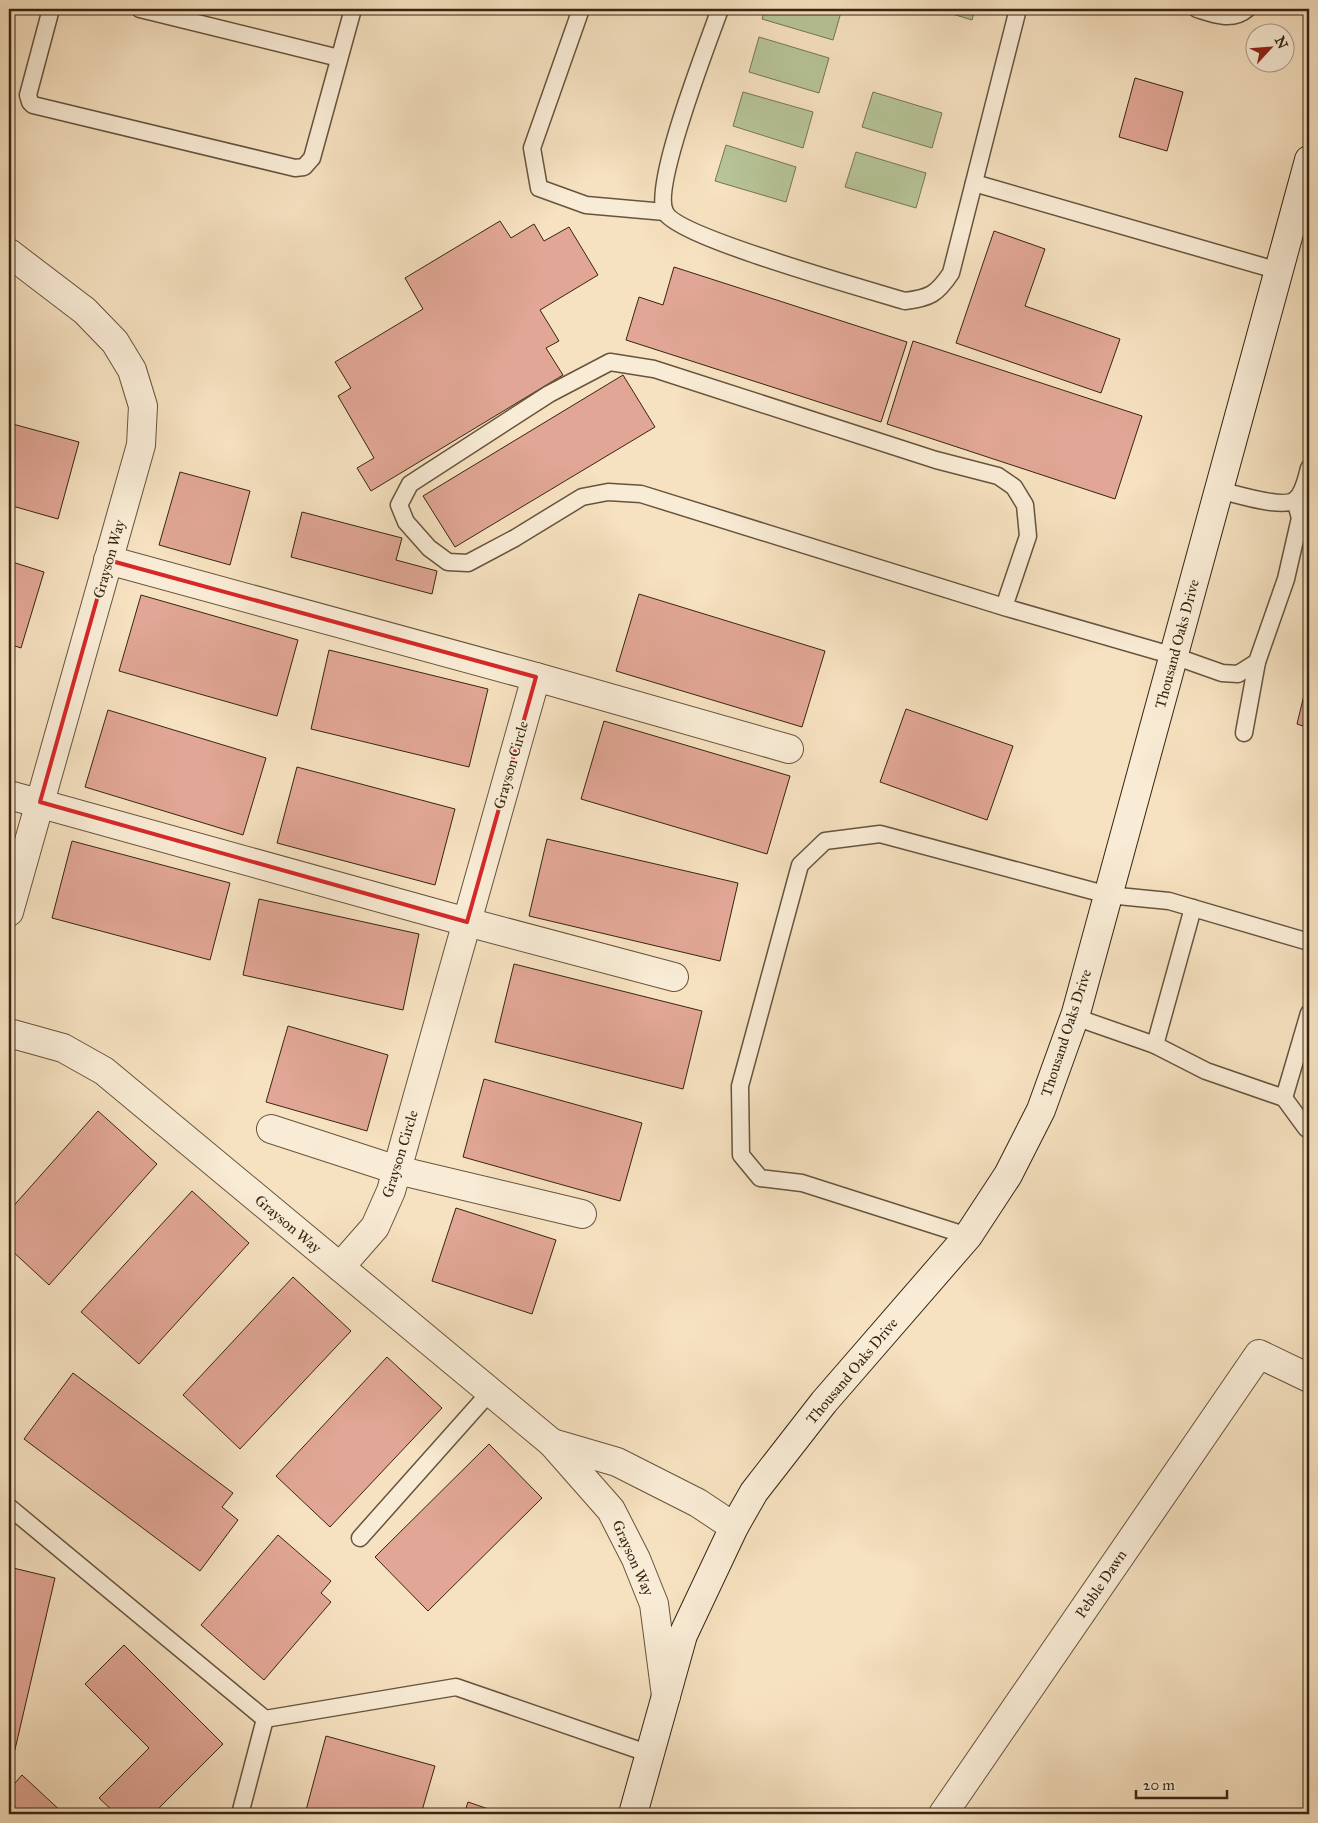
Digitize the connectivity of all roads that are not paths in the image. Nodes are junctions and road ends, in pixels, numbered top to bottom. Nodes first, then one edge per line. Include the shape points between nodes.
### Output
1 (51, 9) edge
2 (140, 9) edge
3 (353, 9) edge
4 (581, 9) edge
5 (720, 9) edge
6 (1018, 9) edge
7 (1197, 9) edge
8 (1247, 9) edge
9 (339, 58) junction
10 (1309, 160) edge
11 (974, 183) junction
12 (1304, 199) edge
13 (665, 212) junction
14 (9, 253) edge
15 (1279, 271) junction
16 (1309, 468) edge
17 (1219, 490) junction
18 (1295, 500) junction
19 (108, 560) junction
20 (1004, 607) junction
21 (1174, 656) junction
22 (1257, 662) junction
23 (536, 677) junction
24 (1244, 734) dead end
25 (789, 749) dead end
26 (9, 795) edge
27 (40, 802) junction
28 (1108, 895) junction
29 (1193, 908) junction
30 (9, 912) edge
31 (467, 922) junction
32 (1309, 942) edge
33 (674, 977) dead end
34 (1309, 1013) edge
35 (1074, 1017) junction
36 (9, 1033) edge
37 (1155, 1045) junction
38 (1284, 1098) junction
39 (271, 1129) dead end
40 (1309, 1130) edge
41 (397, 1170) junction
42 (582, 1214) dead end
43 (968, 1236) junction
44 (340, 1267) junction
45 (1309, 1378) edge
46 (490, 1392) junction
47 (552, 1443) junction
48 (9, 1507) edge
49 (734, 1527) junction
50 (360, 1538) dead end
51 (666, 1696) junction
52 (266, 1719) junction
53 (650, 1754) junction
54 (240, 1814) edge
55 (634, 1814) edge
56 (943, 1814) edge

1 - 9 lane via 28,95 34,105 295,168 304,167 312,158
2 - 9 lane
3 - 9 lane
4 - 13 lane via 532,148 539,188 586,205
5 - 13 lane via 676,134 662,192
6 - 11 lane
7 - 8 lane via 1224,17
10 - 12 street, Thousand Oaks Drive
11 - 13 lane via 951,273 940,289 924,299 905,301 729,246 676,223
11 - 15 lane
12 - 15 street, Thousand Oaks Drive
14 - 19 street, Grayson Way via 85,311 115,342 132,370 143,406 141,445
15 - 17 street, Thousand Oaks Drive
16 - 18 lane via 1304,487
17 - 18 lane via 1282,504
17 - 21 street, Thousand Oaks Drive
18 - 22 lane via 1300,518 1286,579
19 - 23 street
19 - 27 street, Grayson Way
20 - 20 lane via 641,494 608,492 582,497 468,563 448,562 429,548 406,522 399,505 410,484 549,394 610,362 654,369 927,457 998,476 1014,487 1025,505 1028,536
20 - 21 lane
21 - 22 lane via 1222,673 1238,674
21 - 28 street, Thousand Oaks Drive
22 - 24 lane
23 - 25 street
23 - 31 street, Grayson Circle
26 - 27 street
27 - 30 street, Grayson Way
27 - 31 street
28 - 29 lane
28 - 35 street, Thousand Oaks Drive
28 - 43 lane via 880,834 825,841 800,866 740,1086 741,1155 760,1178 802,1183
29 - 32 lane
29 - 37 lane
31 - 33 street
31 - 41 street, Grayson Circle
34 - 38 lane
35 - 37 lane
35 - 43 street, Thousand Oaks Drive via 1041,1110 1008,1175
36 - 44 street, Grayson Way via 63,1048 104,1071
37 - 38 lane via 1206,1071
38 - 40 lane
39 - 41 street
41 - 42 street
41 - 44 street, Grayson Circle via 374,1226
43 - 49 street, Thousand Oaks Drive via 824,1402 754,1492
44 - 46 street, Grayson Way
45 - 56 street, Pebble Dawn via 1259,1354
46 - 47 street, Grayson Way
46 - 50 lane
47 - 49 street, Grayson Way via 617,1462 698,1503
47 - 51 street, Grayson Way via 611,1510 636,1559 654,1604
48 - 52 lane
49 - 51 street, Thousand Oaks Drive via 683,1635
51 - 53 street, Thousand Oaks Drive
52 - 53 lane via 456,1687
52 - 54 lane
53 - 55 street, Thousand Oaks Drive

